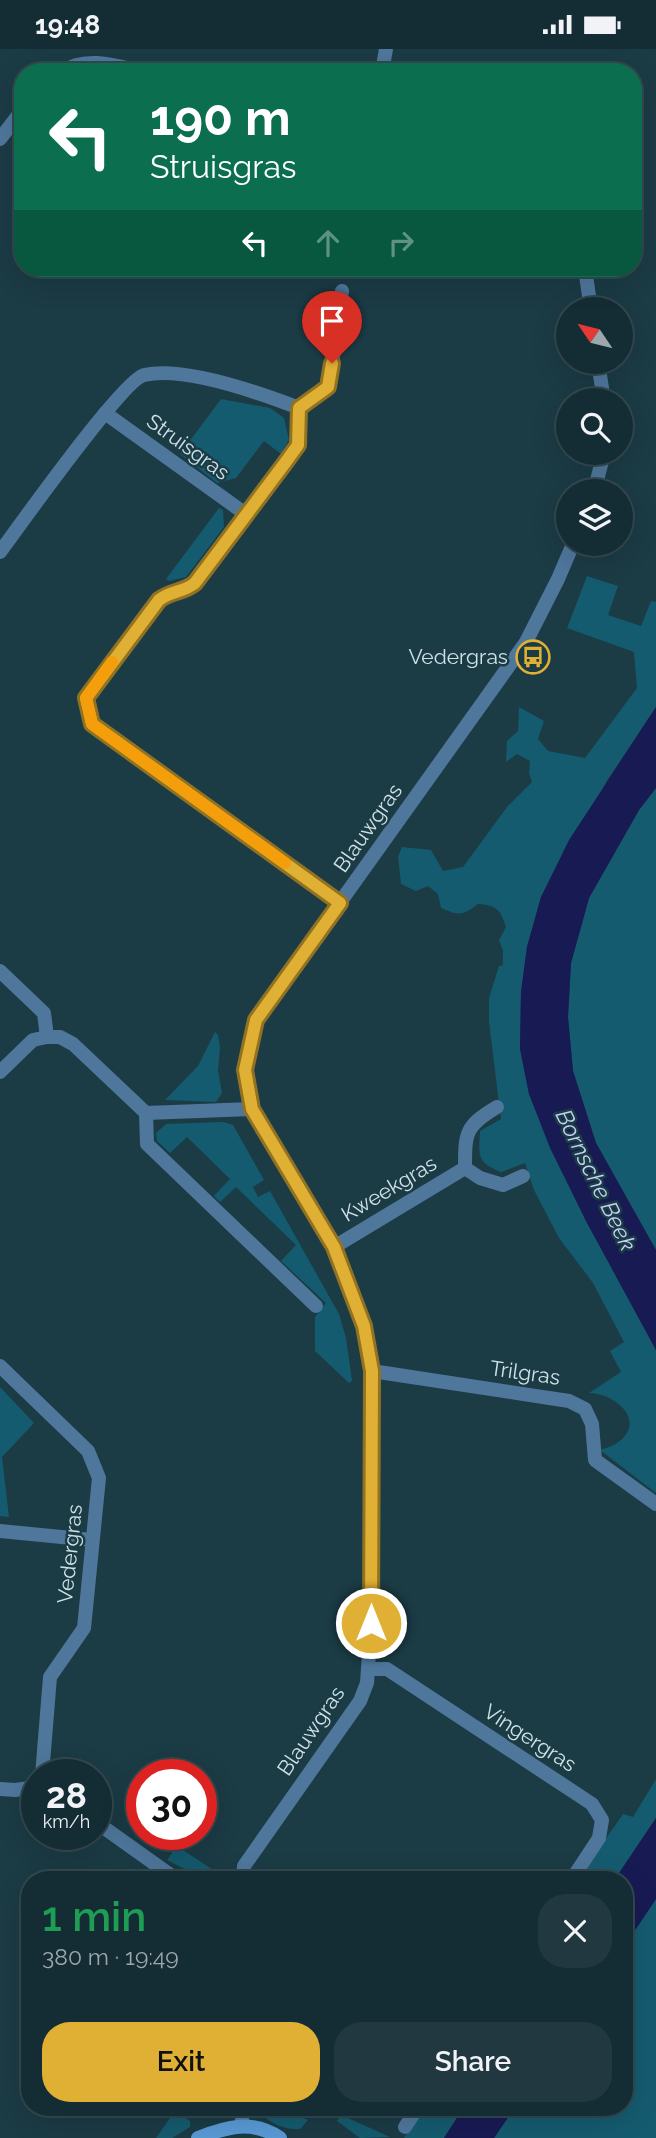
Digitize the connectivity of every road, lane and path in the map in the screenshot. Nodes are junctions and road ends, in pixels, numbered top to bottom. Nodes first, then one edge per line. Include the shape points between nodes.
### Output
1 (14, 121) edge
2 (0, 139) edge
3 (586, 277) edge
4 (342, 291) dead end
5 (589, 297) edge
6 (299, 408) junction
7 (105, 413) junction
8 (247, 515) junction
9 (0, 552) edge
10 (568, 556) edge
11 (340, 903) junction
12 (0, 971) edge
13 (47, 1037) junction
14 (0, 1073) edge
15 (497, 1107) dead end
16 (252, 1109) junction
17 (146, 1113) junction
18 (465, 1168) junction
19 (523, 1176) dead end
20 (334, 1247) junction
21 (316, 1306) dead end
22 (0, 1366) edge
23 (372, 1371) junction
24 (656, 1504) edge
25 (0, 1531) edge
26 (92, 1540) junction
27 (369, 1669) junction
28 (43, 1759) edge
29 (0, 1789) edge
30 (21, 1789) edge
31 (112, 1833) edge
32 (165, 1871) edge
33 (244, 1871) edge
34 (577, 1871) edge
35 (242, 2116) edge
36 (412, 2116) edge
37 (242, 2125) junction
38 (405, 2127) dead end
39 (198, 2138) edge
40 (280, 2138) edge

1 - 2 street
3 - 5 street
4 - 6 street via 328,387
6 - 7 street via 253,391 183,375 142,375
6 - 8 street via 298,445
7 - 8 street, Struisgras
7 - 9 street
8 - 11 street via 195,583 159,600 86,698 90,720
10 - 11 street, Blauwgras via 526,642
11 - 16 street, Blauwgras via 256,1020 245,1070
12 - 13 street via 44,1013
13 - 14 street via 33,1040
13 - 17 street via 61,1037 73,1044
15 - 18 street, Kweekgras via 474,1121 465,1141
16 - 17 street
16 - 20 street, Blauwgras
17 - 21 street via 147,1144
18 - 19 street, Kweekgras via 503,1185
18 - 20 street, Kweekgras
20 - 23 street, Blauwgras via 364,1326
22 - 26 street, Vedergras via 94,1461 99,1478
23 - 24 street, Trilgras via 569,1401 585,1409 592,1424 595,1460
23 - 27 street, Blauwgras
25 - 26 street
26 - 28 street, Vedergras via 84,1628 50,1677
27 - 33 street, Blauwgras via 360,1701
27 - 34 street, Vingergras via 387,1669 592,1804 602,1820 600,1838
29 - 30 street
31 - 32 street
35 - 37 street
36 - 38 street
37 - 39 street
37 - 40 street

